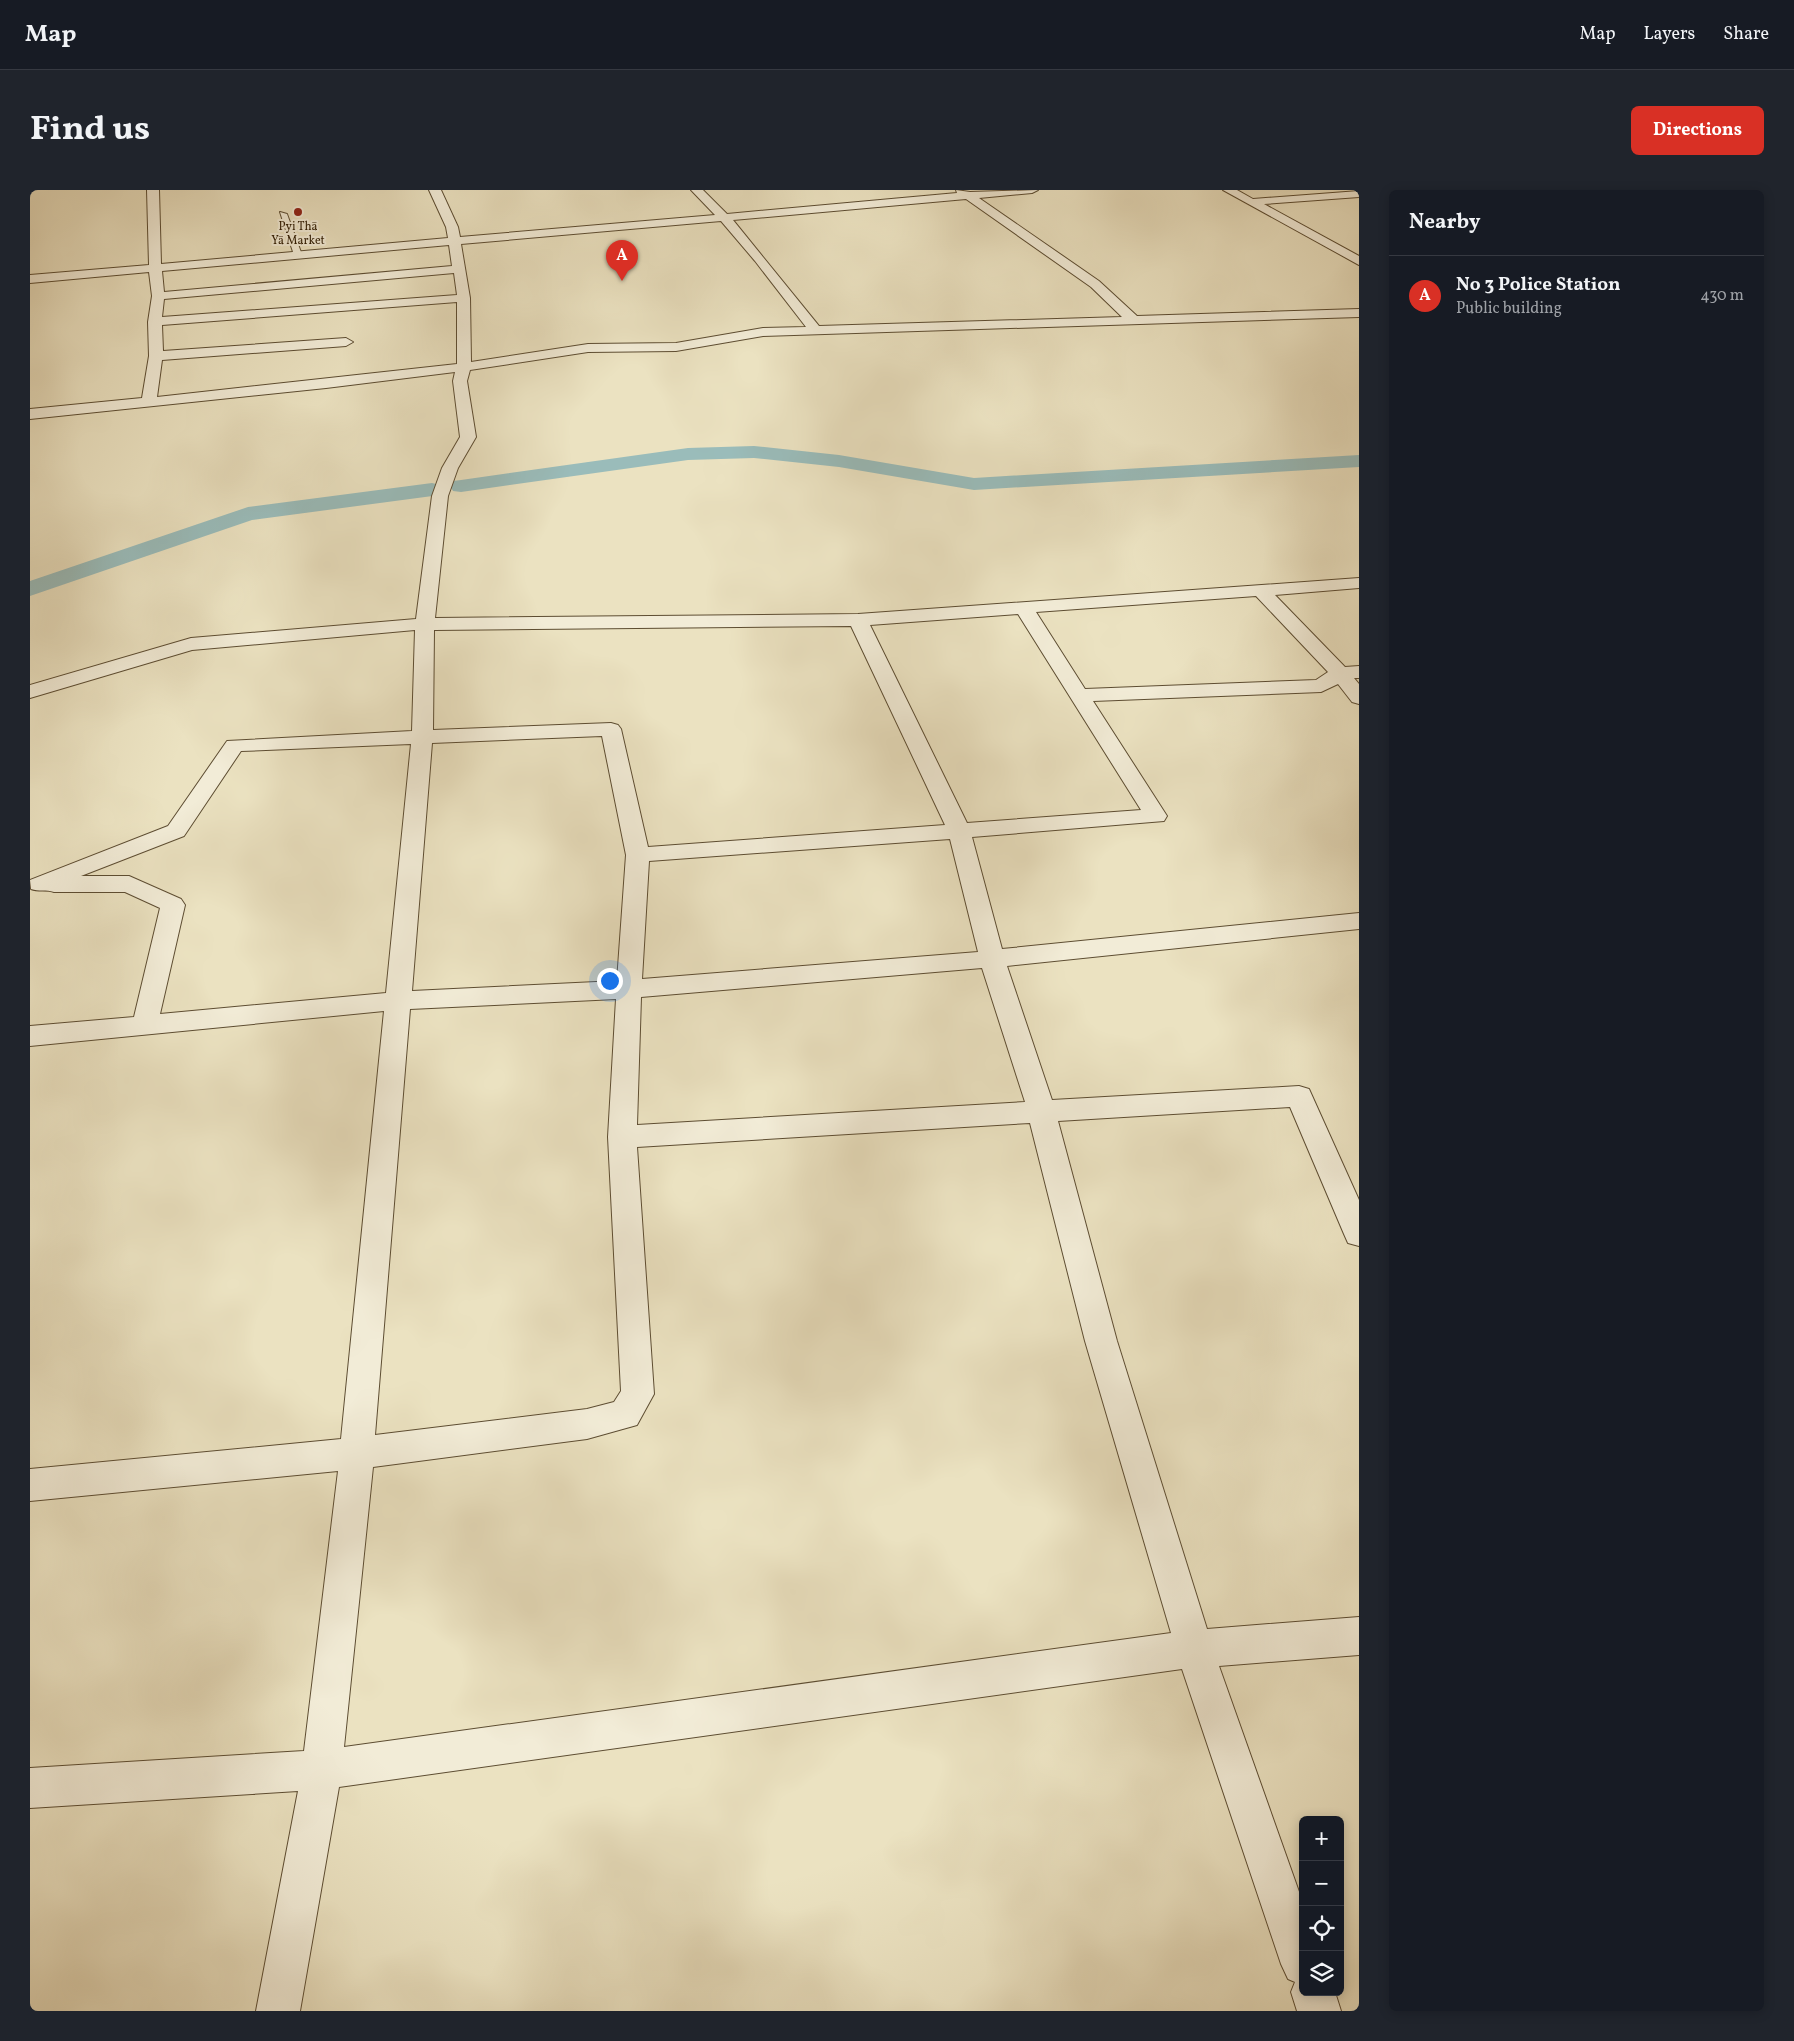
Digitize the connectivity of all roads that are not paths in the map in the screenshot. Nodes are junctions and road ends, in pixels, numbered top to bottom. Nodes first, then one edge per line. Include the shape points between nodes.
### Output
1 (153, 190) edge
2 (435, 190) edge
3 (698, 190) edge
4 (1032, 190) edge
5 (1229, 190) edge
6 (964, 193) edge
7 (1359, 194) edge
8 (1252, 202) junction
9 (283, 214) dead end
10 (724, 216) junction
11 (455, 242) junction
12 (298, 256) junction
13 (1359, 261) edge
14 (155, 268) junction
15 (459, 269) junction
16 (30, 279) edge
17 (158, 296) junction
18 (464, 298) junction
19 (1359, 313) edge
20 (1134, 321) junction
21 (155, 322) junction
22 (816, 331) junction
23 (346, 342) dead end
24 (156, 356) junction
25 (464, 367) junction
26 (149, 402) junction
27 (30, 414) edge
28 (1359, 584) edge
29 (1262, 592) junction
30 (1023, 607) junction
31 (858, 620) junction
32 (425, 624) junction
33 (1350, 673) edge
34 (30, 692) edge
35 (1080, 695) junction
36 (1359, 698) edge
37 (422, 739) junction
38 (959, 830) junction
39 (638, 855) junction
40 (34, 884) edge
41 (1359, 921) edge
42 (992, 959) junction
43 (629, 989) junction
44 (398, 1001) junction
45 (145, 1025) junction
46 (30, 1036) edge
47 (1041, 1110) junction
48 (622, 1137) junction
49 (1359, 1234) edge
50 (357, 1453) junction
51 (30, 1485) edge
52 (1359, 1636) edge
53 (1194, 1649) junction
54 (322, 1770) junction
55 (30, 1788) edge
56 (1299, 1952) edge
57 (1314, 1996) edge
58 (278, 2011) edge
59 (1319, 2011) edge

1 - 14 street
2 - 11 street
3 - 10 street
4 - 6 street
5 - 8 street
6 - 10 street
6 - 20 street via 1094,284
7 - 8 street
8 - 13 street
9 - 12 lane
10 - 11 street
10 - 22 street
11 - 12 street
11 - 15 street
12 - 14 street
14 - 16 street
14 - 17 street
15 - 17 street
15 - 18 street
17 - 21 street
18 - 21 street
18 - 25 street
19 - 20 street
20 - 22 street
21 - 24 street
22 - 25 street via 763,332 676,347 588,348
23 - 24 street
24 - 26 street
25 - 26 street
25 - 32 street via 460,381 468,437 450,468 440,496
26 - 27 street
28 - 29 street
29 - 30 street
29 - 33 street
30 - 31 street
30 - 35 street via 1066,678
31 - 32 street
31 - 38 street
32 - 34 street via 191,644
32 - 37 street
33 - 35 street via 1321,686
33 - 36 street
35 - 38 street via 1156,816
37 - 39 street via 611,730
37 - 40 street via 234,745 176,831
37 - 44 street
38 - 39 street
38 - 42 street
39 - 43 street
40 - 45 street via 129,884 173,905
41 - 42 street
42 - 43 street
42 - 47 street
43 - 44 street
43 - 48 street
44 - 45 street
44 - 50 street
45 - 46 street
47 - 48 street
47 - 49 street via 1299,1096
47 - 53 street via 1101,1341
48 - 50 street via 638,1394 625,1414 587,1424
50 - 51 street
50 - 54 street
52 - 53 street
53 - 54 street
53 - 56 street
54 - 55 street
54 - 58 street
57 - 59 street

